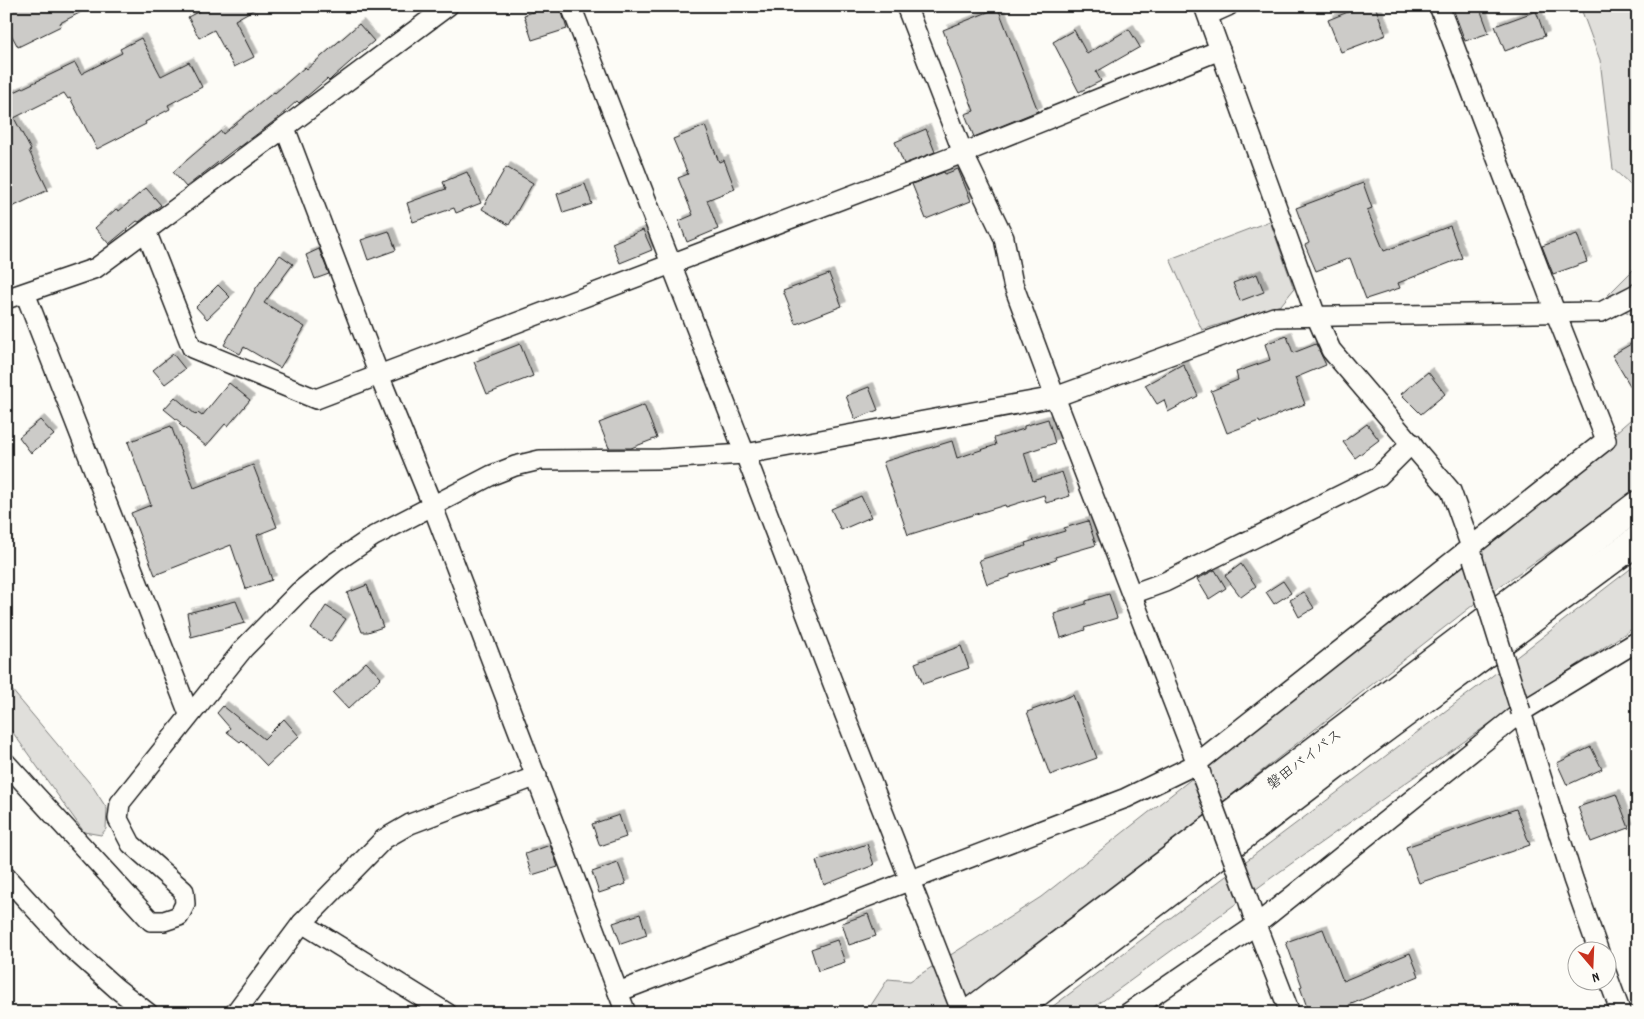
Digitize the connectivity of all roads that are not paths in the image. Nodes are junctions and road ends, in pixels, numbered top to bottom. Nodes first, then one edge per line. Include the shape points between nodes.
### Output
1 (448, 6) edge
2 (571, 6) edge
3 (906, 6) edge
4 (1228, 6) edge
5 (1439, 6) edge
6 (1206, 11) edge
7 (1220, 50) junction
8 (285, 128) junction
9 (963, 153) junction
10 (146, 231) junction
11 (671, 263) junction
12 (25, 293) junction
13 (1638, 293) edge
14 (6, 299) edge
15 (1556, 314) junction
16 (1316, 316) junction
17 (379, 375) junction
18 (1055, 398) junction
19 (1412, 443) junction
20 (745, 454) junction
21 (1638, 505) edge
22 (433, 507) junction
23 (1638, 540) edge
24 (1472, 553) junction
25 (1132, 594) junction
26 (1638, 640) edge
27 (1521, 712) junction
28 (189, 714) junction
29 (6, 763) edge
30 (1199, 771) junction
31 (537, 776) junction
32 (6, 877) edge
33 (909, 880) junction
34 (302, 923) junction
35 (1256, 926) junction
36 (1595, 942) edge
37 (618, 992) junction
38 (1613, 992) edge
39 (148, 1013) edge
40 (235, 1013) edge
41 (447, 1013) edge
42 (626, 1013) edge
43 (962, 1013) edge
44 (970, 1013) edge
45 (1010, 1013) edge
46 (1128, 1013) edge
47 (1290, 1013) edge
48 (1621, 1013) edge

1 - 8 street
2 - 11 street
3 - 9 street
4 - 6 street
5 - 15 street
6 - 7 street
7 - 9 street
7 - 16 street
8 - 10 street
8 - 17 street
9 - 11 street
9 - 18 street via 1004,238 1013,284
10 - 12 street via 96,268
10 - 17 street via 192,348 316,398
11 - 17 street
11 - 20 street
12 - 14 street
12 - 28 street
13 - 15 street via 1601,312
15 - 16 street
15 - 24 street via 1606,440
16 - 18 street via 1274,316
16 - 19 street via 1331,350
17 - 22 street
18 - 20 street
18 - 25 street
19 - 24 street via 1451,491
19 - 25 street via 1379,476 1165,582
20 - 22 street via 660,459 540,460 492,475
20 - 33 street
21 - 44 highway, 磐田バイパス
22 - 28 street via 374,536 299,592 244,648
22 - 31 street
23 - 45 highway, 磐田バイパス
24 - 27 street, bridge
24 - 30 street
25 - 30 street
26 - 27 street
27 - 35 street
27 - 36 street
28 - 29 street via 120,803 118,819 131,844 184,891 185,904 179,916 164,921 151,921
30 - 33 street
30 - 35 street, bridge
31 - 34 street via 410,824 384,840
31 - 37 street
32 - 39 street via 69,946
33 - 37 street
33 - 43 street
34 - 40 street
34 - 41 street
35 - 46 street
35 - 47 street
37 - 42 street
38 - 48 street

